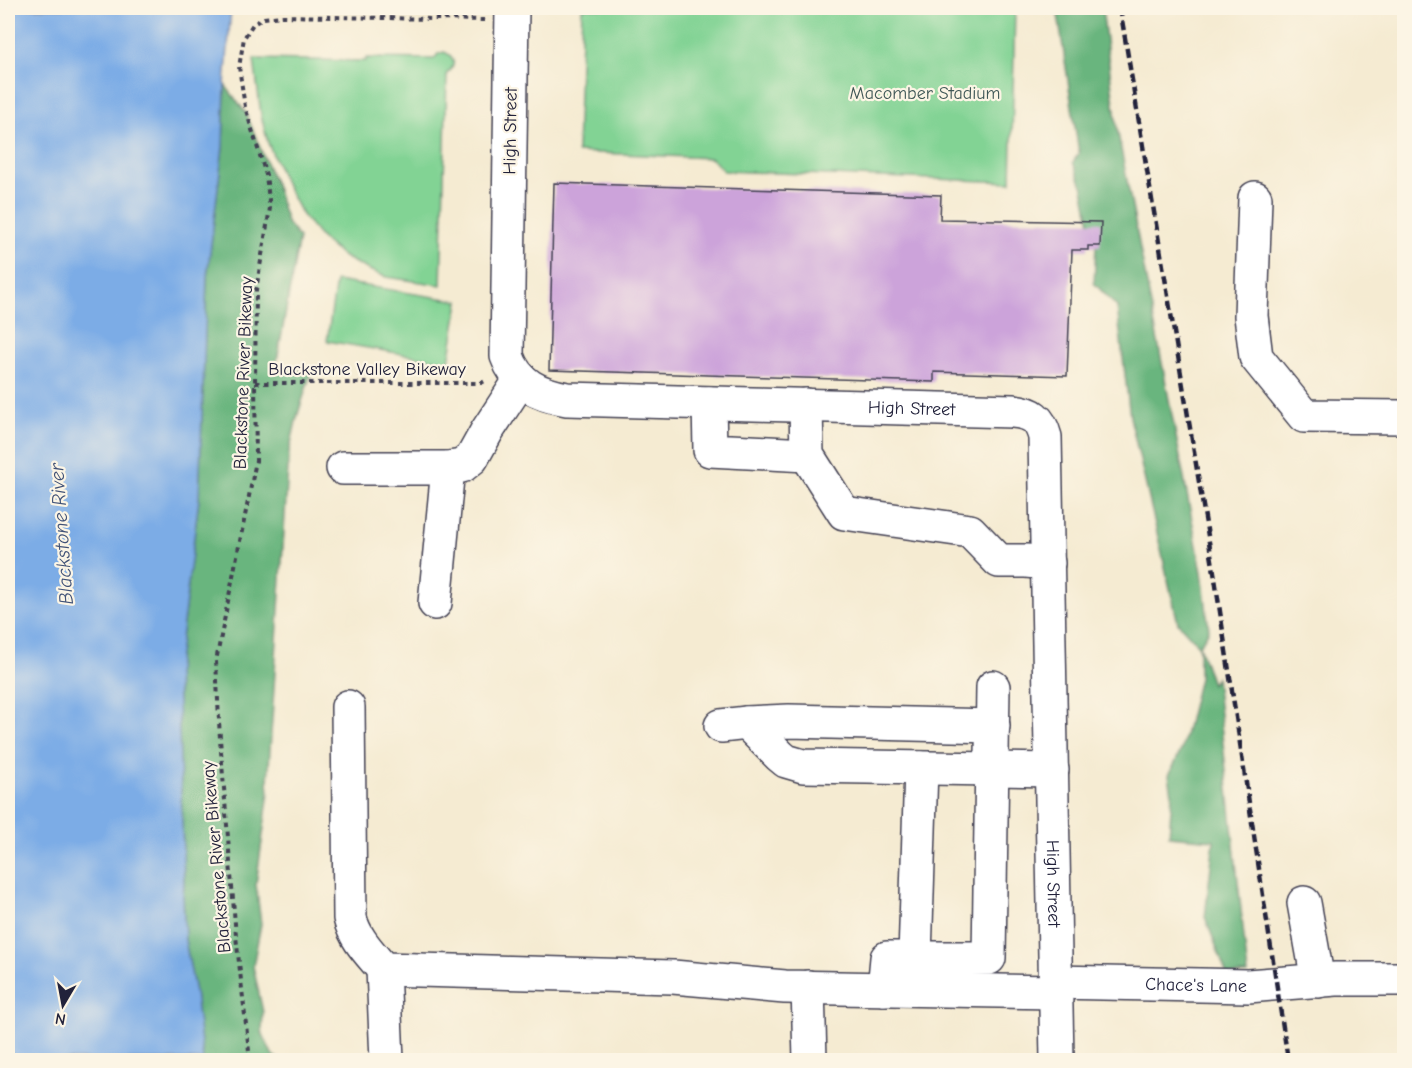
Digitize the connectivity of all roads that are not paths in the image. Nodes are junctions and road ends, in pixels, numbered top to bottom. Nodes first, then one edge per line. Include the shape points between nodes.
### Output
1 (512, 10) edge
2 (1255, 198) dead end
3 (516, 373) junction
4 (709, 403) junction
5 (806, 405) junction
6 (1404, 417) edge
7 (807, 455) junction
8 (343, 468) dead end
9 (448, 468) junction
10 (1047, 563) junction
11 (435, 603) dead end
12 (993, 687) dead end
13 (348, 707) dead end
14 (993, 726) junction
15 (921, 768) junction
16 (992, 769) junction
17 (1052, 770) junction
18 (1304, 903) dead end
19 (915, 957) junction
20 (383, 969) junction
21 (1404, 979) edge
22 (1327, 980) junction
23 (808, 987) junction
24 (1055, 987) junction
25 (884, 989) junction
26 (387, 1060) edge
27 (810, 1060) edge
28 (1057, 1060) edge

1 - 3 street, High Street via 507,356
2 - 6 street via 1251,316 1256,357 1304,416
3 - 4 street, High Street via 535,390 567,399
3 - 9 street via 472,458 462,466
4 - 5 street, High Street
4 - 7 street via 710,450
5 - 7 street
5 - 10 street, High Street via 1013,411 1035,417 1045,437
7 - 10 street via 844,513 970,531 999,561
8 - 9 street
9 - 11 street
10 - 17 street, High Street
12 - 14 street
13 - 20 street via 350,918 357,938
14 - 15 street via 789,721 734,725 794,764
14 - 16 street
15 - 16 street
15 - 19 street
16 - 17 street
16 - 19 street via 989,958
17 - 24 street, High Street
18 - 22 street
19 - 25 street via 887,958
20 - 23 street, Chace's Lane via 673,978
20 - 26 street
21 - 22 street, Chace's Lane
22 - 24 street, Chace's Lane via 1248,986
23 - 25 street, Chace's Lane
23 - 27 street
24 - 25 street, Chace's Lane
24 - 28 street, High Street

